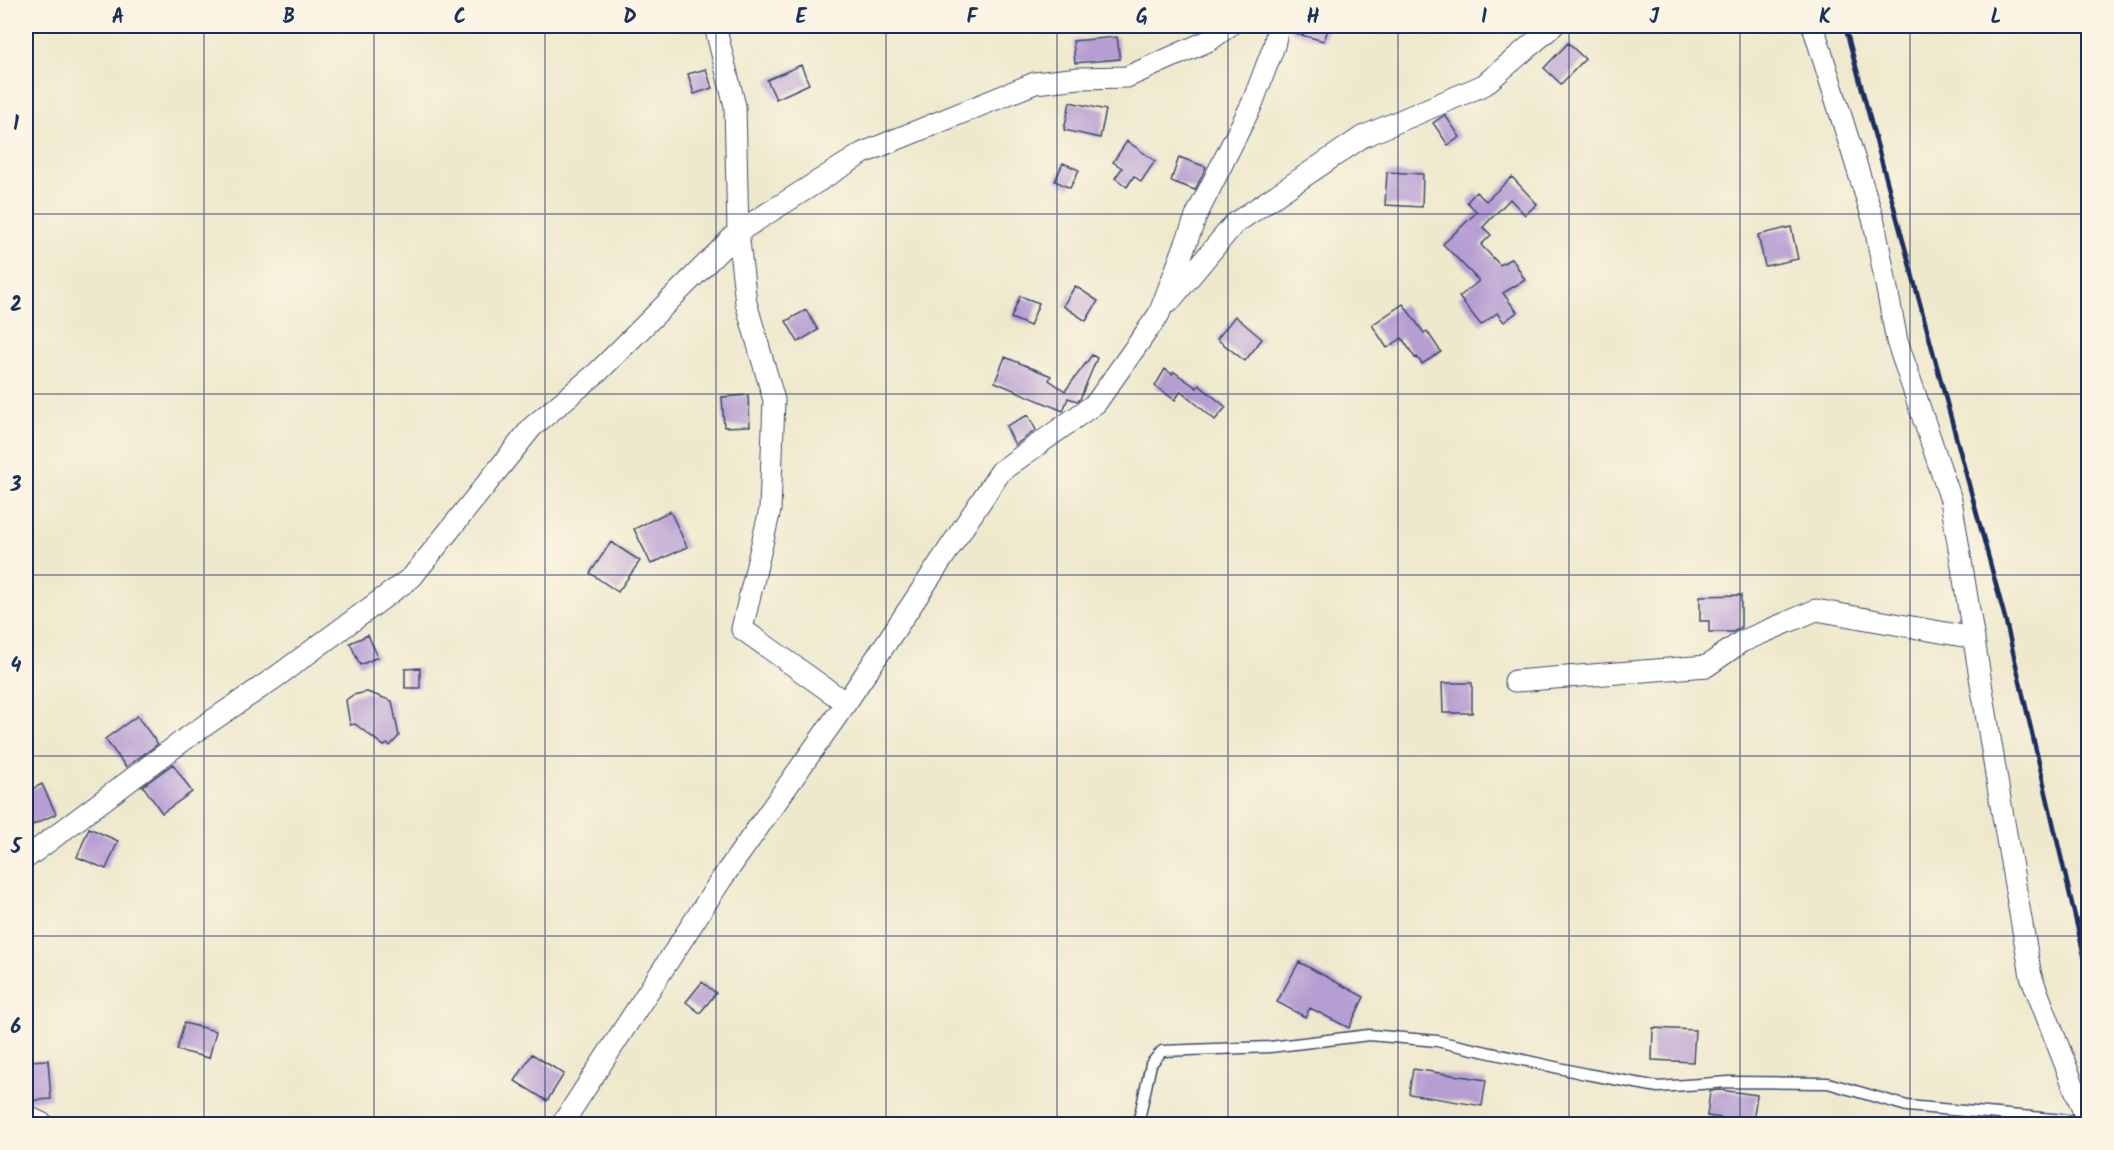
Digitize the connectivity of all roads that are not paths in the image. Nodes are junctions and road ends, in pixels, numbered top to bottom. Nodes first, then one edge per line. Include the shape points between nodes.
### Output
1 (715, 26) edge
2 (1229, 26) edge
3 (1278, 26) edge
4 (1553, 26) edge
5 (1814, 26) edge
6 (738, 232) junction
7 (1159, 314) junction
8 (1974, 638) junction
9 (1515, 681) dead end
10 (846, 703) junction
11 (26, 858) edge
12 (26, 1116) edge
13 (2088, 1122) edge
14 (43, 1125) edge
15 (562, 1125) edge
16 (1138, 1125) edge

1 - 6 street via 735,106
2 - 6 street via 1210,40 1126,77 1035,83 863,153
3 - 7 street via 1252,104 1197,214
4 - 7 street via 1484,85 1362,137 1234,224
5 - 8 street via 1874,222 1897,340 1951,500
6 - 10 street via 746,303 774,400 770,510 742,629
6 - 11 street via 599,371 532,427 412,576
7 - 10 street via 1096,403 1001,471
8 - 9 street via 1816,610 1741,642 1707,666
8 - 13 street via 2031,976
10 - 15 street via 721,880
12 - 14 street
13 - 16 lane via 1907,1106 1828,1083 1729,1082 1658,1087 1437,1041 1369,1035 1270,1047 1162,1051 1151,1064

